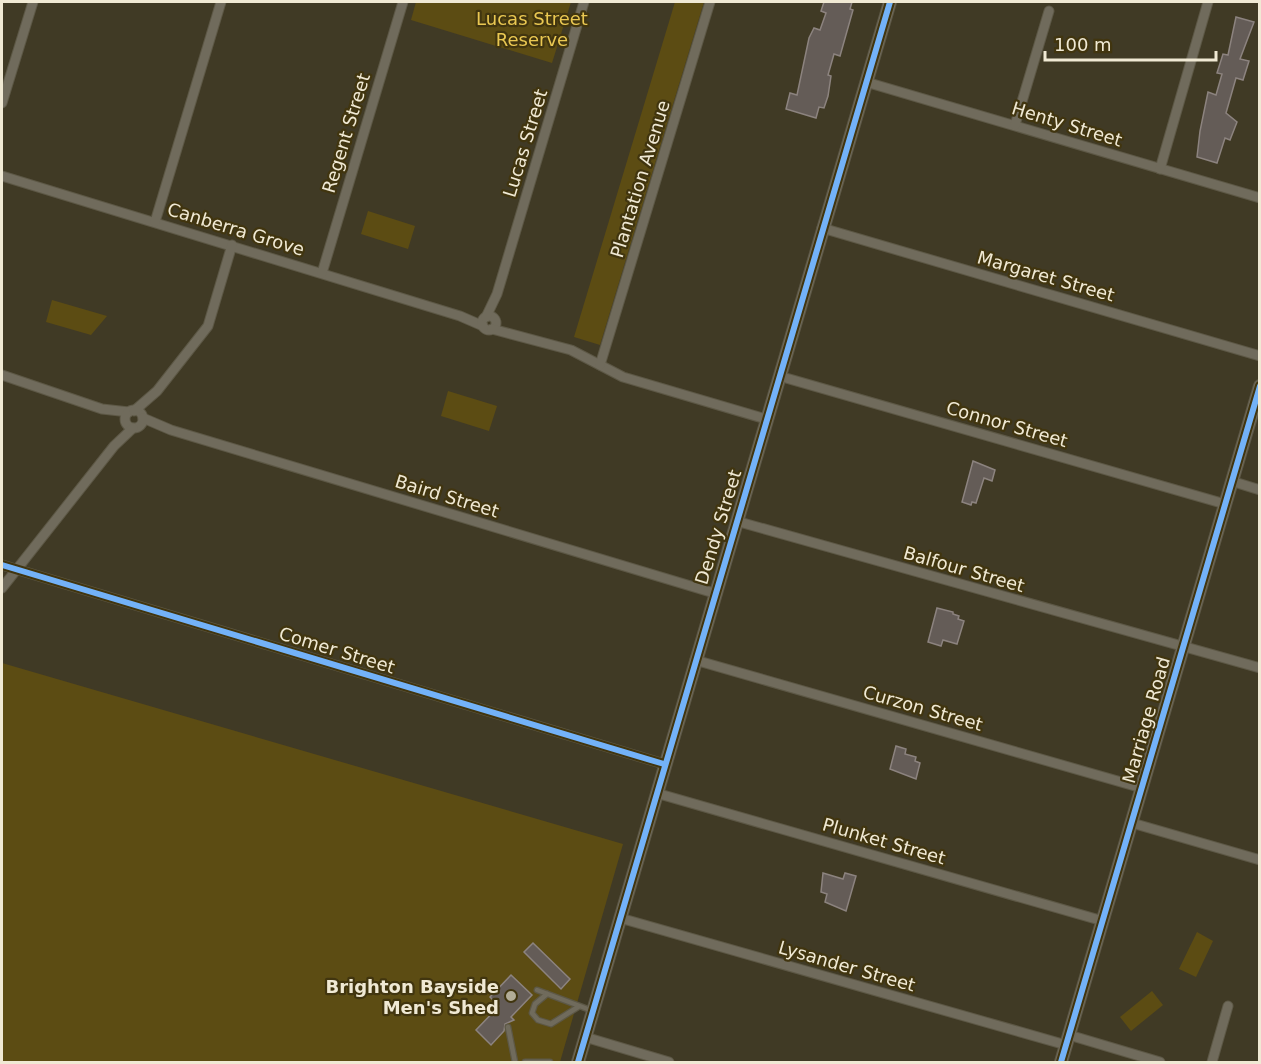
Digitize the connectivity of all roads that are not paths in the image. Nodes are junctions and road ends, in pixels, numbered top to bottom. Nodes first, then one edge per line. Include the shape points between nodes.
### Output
1 (33, 2) edge
2 (220, 2) edge
3 (403, 2) edge
4 (584, 2) edge
5 (710, 2) edge
6 (890, 2) edge
7 (1208, 2) edge
8 (1049, 11) dead end
9 (866, 82) junction
10 (2, 103) edge
11 (1015, 125) junction
12 (1160, 169) junction
13 (2, 176) edge
14 (1260, 198) edge
15 (155, 222) junction
16 (822, 228) junction
17 (232, 245) junction
18 (322, 273) junction
19 (489, 321) junction
20 (1260, 356) edge
21 (600, 365) junction
22 (2, 375) edge
23 (779, 376) junction
24 (1260, 386) edge
25 (134, 419) junction
26 (766, 419) junction
27 (1232, 482) junction
28 (1260, 490) edge
29 (1225, 504) junction
30 (736, 521) junction
31 (2, 565) edge
32 (16, 569) junction
33 (2, 588) edge
34 (714, 593) junction
35 (1183, 648) junction
36 (695, 660) junction
37 (1260, 668) edge
38 (664, 764) junction
39 (1142, 788) junction
40 (656, 793) junction
41 (1132, 823) junction
42 (1260, 860) edge
43 (620, 918) junction
44 (1103, 921) junction
45 (537, 990) dead end
46 (547, 994) junction
47 (1228, 1006) dead end
48 (578, 1007) junction
49 (593, 1011) junction
50 (508, 1027) dead end
51 (585, 1037) junction
52 (1068, 1040) junction
53 (515, 1062) edge
54 (525, 1062) edge
55 (550, 1062) edge
56 (578, 1062) edge
57 (669, 1062) edge
58 (1061, 1062) edge
59 (1161, 1062) edge
60 (1212, 1062) edge

1 - 10 street
2 - 15 street
3 - 18 street, Regent Street
4 - 19 street, Lucas Street
5 - 21 street, Plantation Avenue
6 - 9 street, Dendy Street
7 - 12 street
8 - 11 street
9 - 11 street, Henty Street
9 - 16 street, Dendy Street
11 - 12 street, Henty Street
12 - 14 street, Henty Street
13 - 15 street, Canberra Grove
15 - 17 street, Canberra Grove
16 - 20 street, Margaret Street
16 - 23 street, Dendy Street
17 - 18 street, Canberra Grove
17 - 25 street via 208,326
18 - 19 street, Canberra Grove via 460,316
19 - 21 street, Canberra Grove via 582,354
21 - 26 street, Canberra Grove via 623,377
22 - 25 street, Baird Street
23 - 26 street, Dendy Street
23 - 29 street, Connor Street
24 - 27 street, Marriage Road
25 - 32 street
25 - 34 street, Baird Street
26 - 30 street, Dendy Street
27 - 28 street
27 - 29 street, Marriage Road
29 - 35 street, Marriage Road
30 - 34 street, Dendy Street
30 - 35 street, Balfour Street
31 - 32 street, Comer Street
32 - 33 street
32 - 38 street, Comer Street
34 - 36 street, Dendy Street
35 - 37 street, Balfour Street
35 - 39 street, Marriage Road
36 - 38 street, Dendy Street
36 - 39 street, Curzon Street
38 - 40 street, Dendy Street
39 - 41 street, Marriage Road
40 - 43 street, Dendy Street
40 - 44 street, Plunket Street
41 - 42 street
41 - 44 street, Marriage Road
43 - 49 street, Dendy Street
43 - 52 street, Lysander Street
44 - 52 street, Marriage Road
45 - 46 lane
46 - 48 lane
46 - 48 lane via 535,1004 532,1013 538,1020 551,1024
47 - 60 street
48 - 49 lane
49 - 51 street, Dendy Street
50 - 53 lane
51 - 56 street, Dendy Street
51 - 57 street
52 - 58 street, Marriage Road
52 - 59 street, Lysander Street
54 - 55 lane

